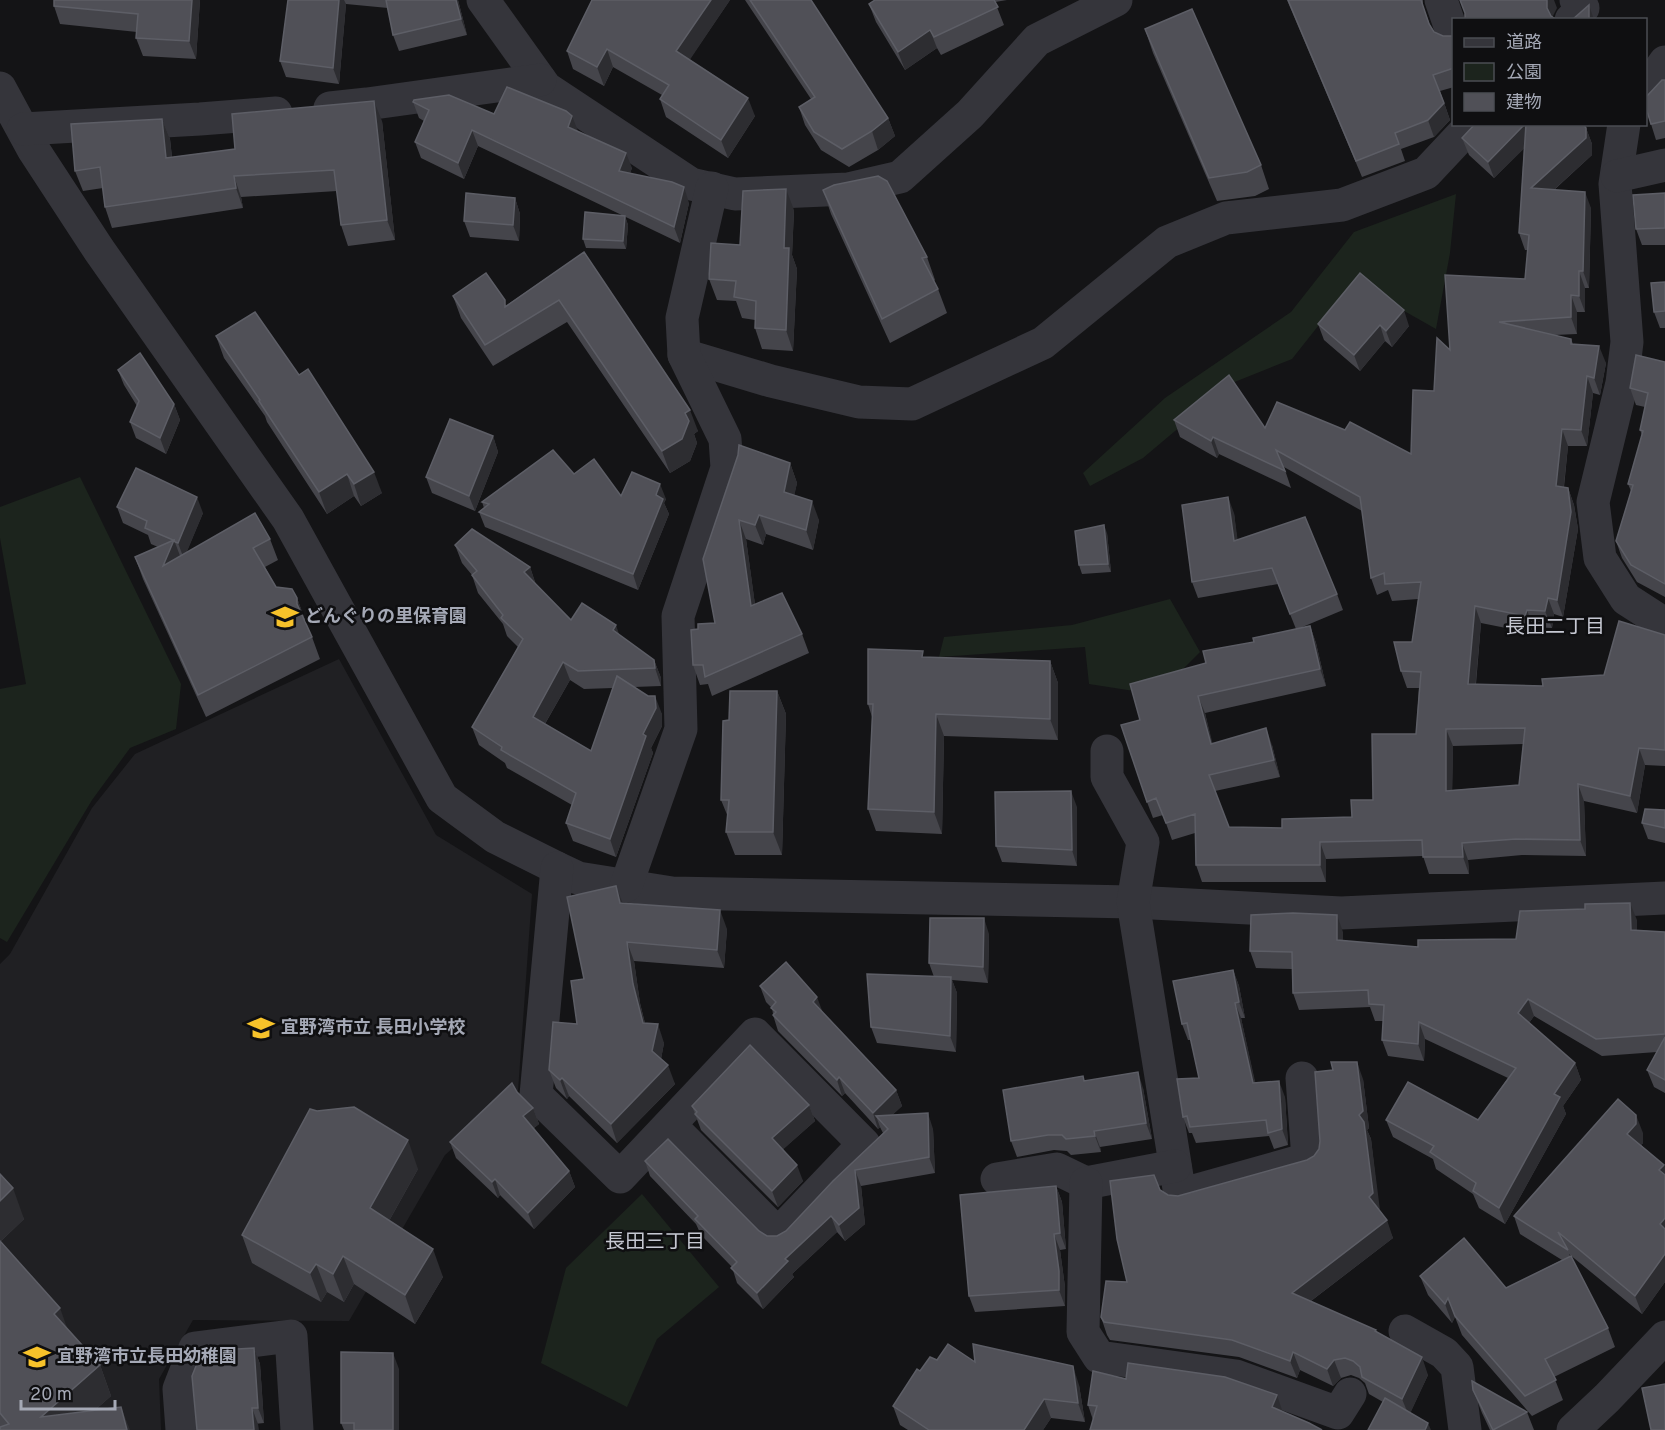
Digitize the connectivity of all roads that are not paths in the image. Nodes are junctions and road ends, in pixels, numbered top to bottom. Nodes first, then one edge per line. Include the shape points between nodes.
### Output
1 (483, 0) edge
2 (1116, 0) edge
3 (1441, 0) edge
4 (1576, 0) edge
5 (1573, 18) edge
6 (1452, 32) edge
7 (1665, 62) edge
8 (540, 80) junction
9 (0, 88) edge
10 (1647, 88) edge
11 (1470, 126) edge
12 (1624, 126) edge
13 (22, 129) junction
14 (1665, 165) edge
15 (1617, 176) junction
16 (711, 188) junction
17 (684, 355) junction
18 (1665, 624) edge
19 (1107, 751) dead end
20 (557, 868) junction
21 (626, 886) junction
22 (1665, 898) edge
23 (1133, 902) junction
24 (1302, 1078) dead end
25 (670, 1125) junction
26 (1175, 1166) junction
27 (998, 1179) dead end
28 (1086, 1183) junction
29 (1405, 1330) dead end
30 (1665, 1337) edge
31 (1350, 1394) dead end
32 (182, 1430) edge
33 (297, 1430) edge
34 (1465, 1430) edge
35 (1573, 1430) edge

1 - 8 street
2 - 16 street via 1037,40 970,114 900,177 848,189 735,194
3 - 6 street
4 - 5 street via 1583,8
7 - 10 street
8 - 13 street via 367,104
8 - 16 street via 546,88 691,183
9 - 13 street
11 - 17 street via 1426,173 1342,205 1226,218 1167,242 1043,343 912,404 859,402
12 - 15 street
13 - 20 street via 99,250 288,519 442,798 495,837
14 - 15 street
15 - 18 street via 1627,342 1622,383 1593,502 1600,558 1626,599
16 - 17 street via 682,318
17 - 21 street via 725,439 727,468 678,616 681,729
19 - 23 street via 1107,777 1143,842
20 - 21 street via 578,878
20 - 25 street via 536,1095 620,1177
21 - 23 street via 672,893
22 - 23 street via 1341,913
23 - 26 street
24 - 26 street via 1308,1159 1180,1195
25 - 25 street via 755,1034 864,1144 778,1234
26 - 28 street
27 - 28 street via 1057,1169
28 - 31 street via 1083,1332 1099,1357 1236,1376 1338,1413
29 - 34 street via 1444,1353 1457,1367
30 - 35 street
32 - 33 street via 179,1389 195,1348 291,1336

